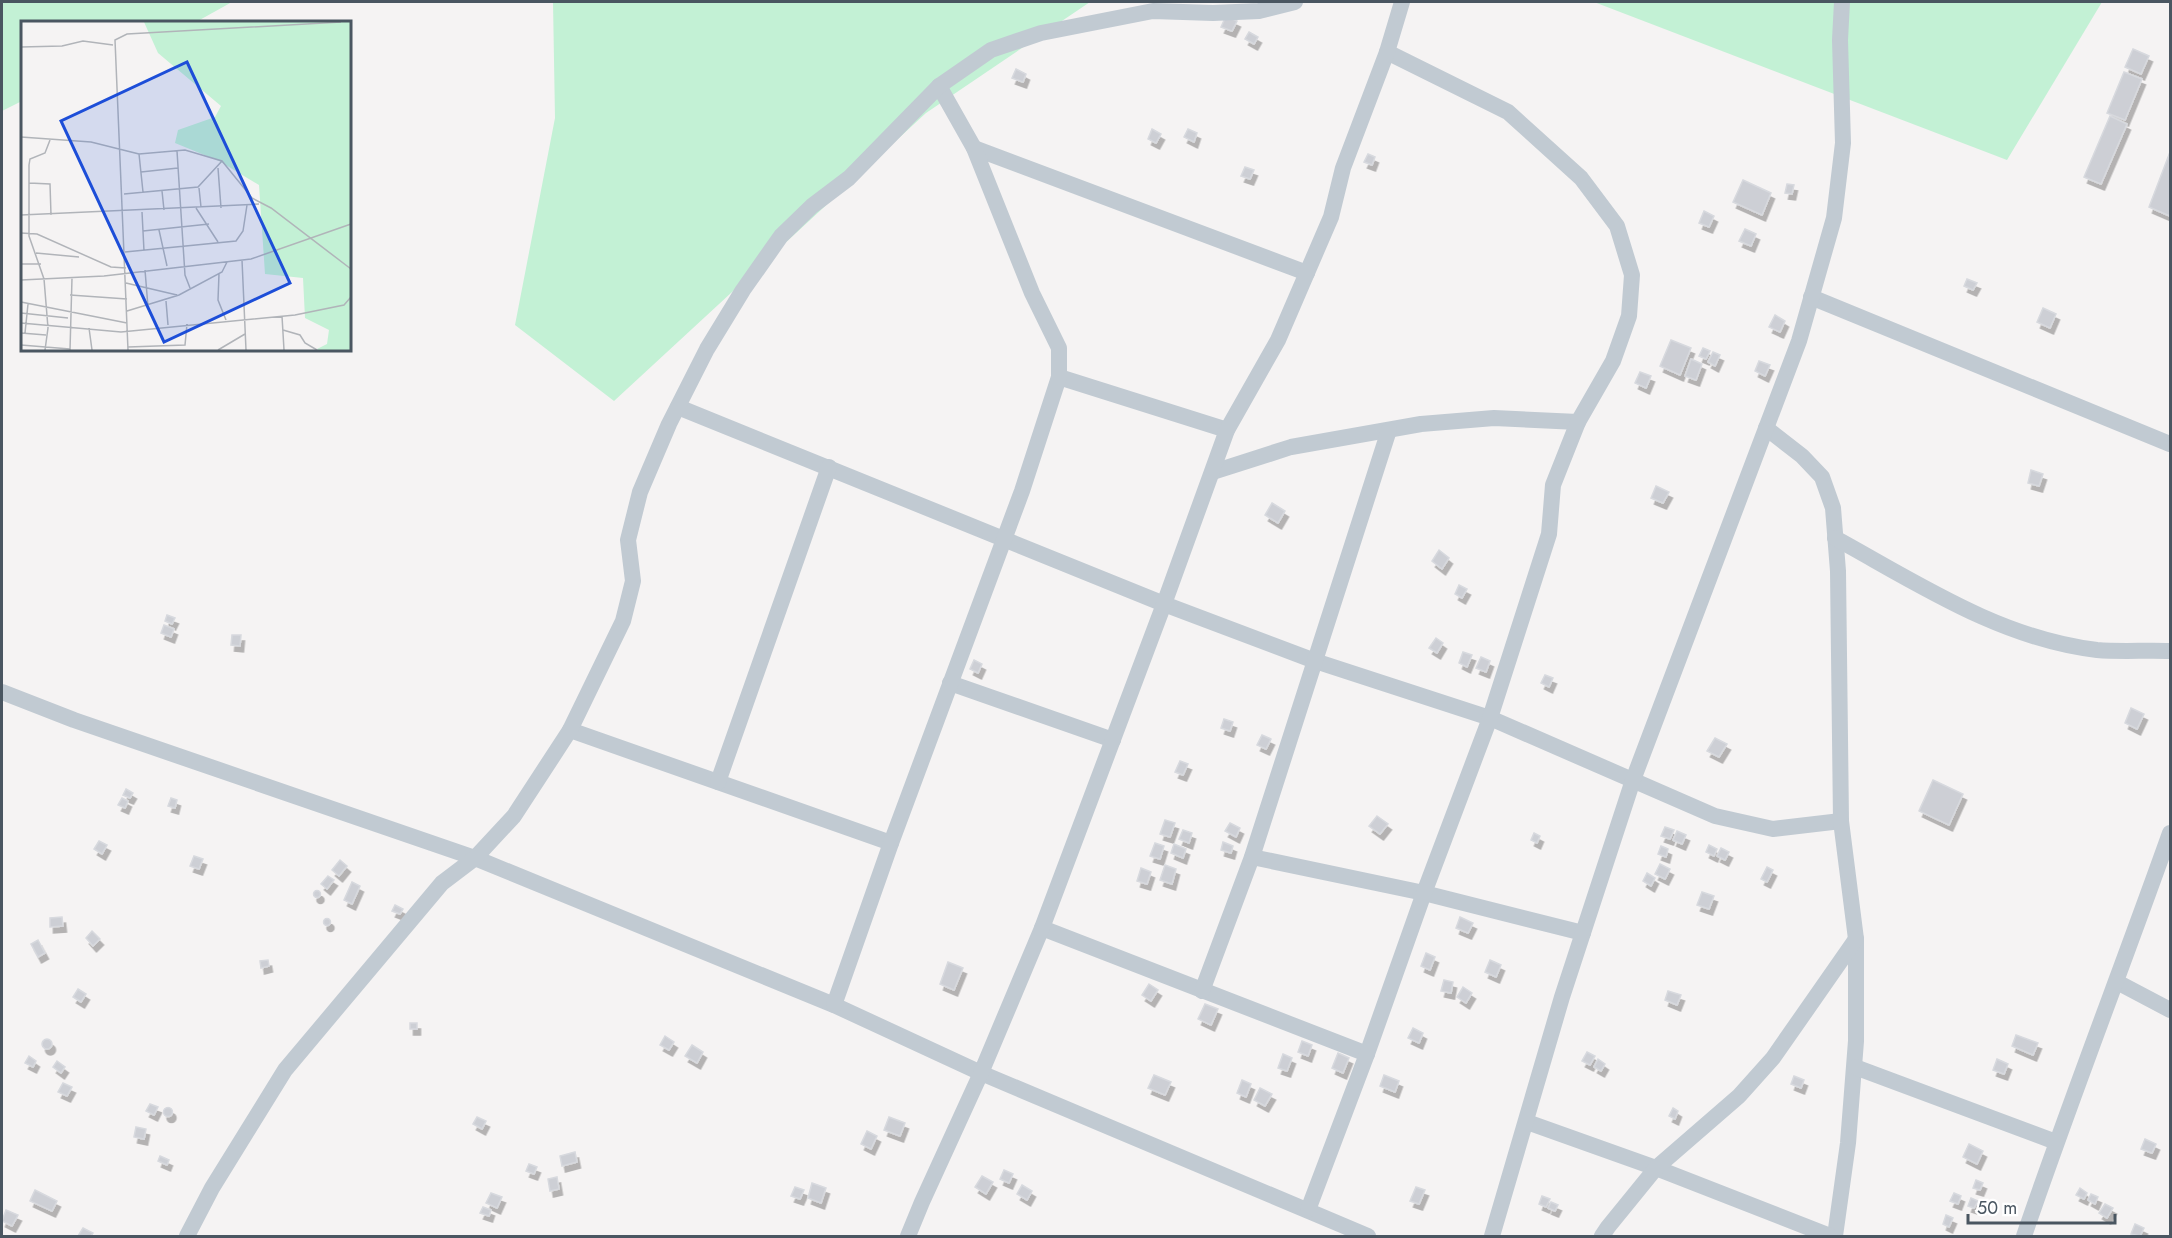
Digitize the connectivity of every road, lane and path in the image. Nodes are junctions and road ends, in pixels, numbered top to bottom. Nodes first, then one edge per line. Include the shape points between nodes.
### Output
1 (1295, 2) edge
2 (1402, 2) edge
3 (1842, 2) edge
4 (1387, 52) junction
5 (939, 86) junction
6 (974, 148) junction
7 (1308, 273) junction
8 (1811, 297) junction
9 (1059, 377) junction
10 (678, 407) junction
11 (1578, 422) junction
12 (1766, 428) junction
13 (1227, 430) junction
14 (1389, 430) junction
15 (2170, 444) edge
16 (829, 467) junction
17 (1213, 471) junction
18 (1004, 537) junction
19 (1835, 538) junction
20 (1164, 604) junction
21 (2170, 651) edge
22 (1315, 662) junction
23 (950, 683) junction
24 (2, 692) edge
25 (1490, 718) junction
26 (570, 730) junction
27 (1113, 740) junction
28 (1633, 780) junction
29 (718, 782) junction
30 (1841, 821) junction
31 (2170, 833) edge
32 (891, 843) junction
33 (1252, 857) junction
34 (475, 858) junction
35 (1424, 893) junction
36 (1042, 928) junction
37 (1583, 933) junction
38 (1856, 939) junction
39 (2117, 982) junction
40 (1202, 991) junction
41 (834, 1005) junction
42 (2170, 1010) edge
43 (1367, 1054) junction
44 (1855, 1067) junction
45 (981, 1073) junction
46 (1527, 1122) junction
47 (2056, 1142) junction
48 (1656, 1168) junction
49 (1308, 1210) junction
50 (187, 1236) edge
51 (908, 1236) edge
52 (1368, 1236) edge
53 (1492, 1236) edge
54 (1602, 1236) edge
55 (1830, 1236) edge
56 (1834, 1236) edge
57 (2024, 1236) edge

1 - 5 street via 1259,12 1154,11 1041,33 991,50
2 - 4 street
3 - 8 street via 1843,143 1834,218
4 - 7 street
4 - 11 street via 1508,112 1581,178 1617,226 1632,275 1629,316 1613,361
5 - 6 street
5 - 10 street via 849,178 781,236 707,349
6 - 7 street
6 - 9 street via 1032,293 1059,348
7 - 13 street via 1278,340
8 - 12 street via 1799,342
8 - 15 street
9 - 13 street
9 - 18 street
10 - 16 street
10 - 26 street via 635,511 628,540 633,581 623,621
11 - 14 street via 1494,418
11 - 25 street via 1553,485 1549,534
12 - 19 street via 1822,477 1833,508
12 - 28 street
13 - 17 street
14 - 17 street via 1291,447
14 - 22 street
16 - 18 street
16 - 29 street
17 - 20 street
18 - 20 street
18 - 23 street
19 - 21 street via 1964,609 2039,638 2097,650
19 - 30 street
20 - 22 street
20 - 27 street
22 - 25 street
22 - 33 street
23 - 27 street
23 - 32 street
24 - 34 street
25 - 28 street
25 - 35 street
26 - 29 street
26 - 34 street via 514,816
27 - 36 street
28 - 30 street via 1715,816 1773,829
28 - 37 street
29 - 32 street
30 - 38 street
31 - 39 street
32 - 41 street
33 - 35 street
33 - 40 street
34 - 41 street
34 - 50 street via 442,883 285,1070
35 - 37 street
35 - 43 street
36 - 40 street
36 - 45 street
37 - 46 street
38 - 44 street
38 - 48 street via 1773,1058 1739,1096
39 - 42 street
39 - 47 street
40 - 43 street
41 - 45 street
43 - 49 street
44 - 47 street
44 - 56 street
45 - 49 street
45 - 51 street
46 - 48 street
46 - 53 street
47 - 57 street
48 - 54 street
48 - 55 street
49 - 52 street

